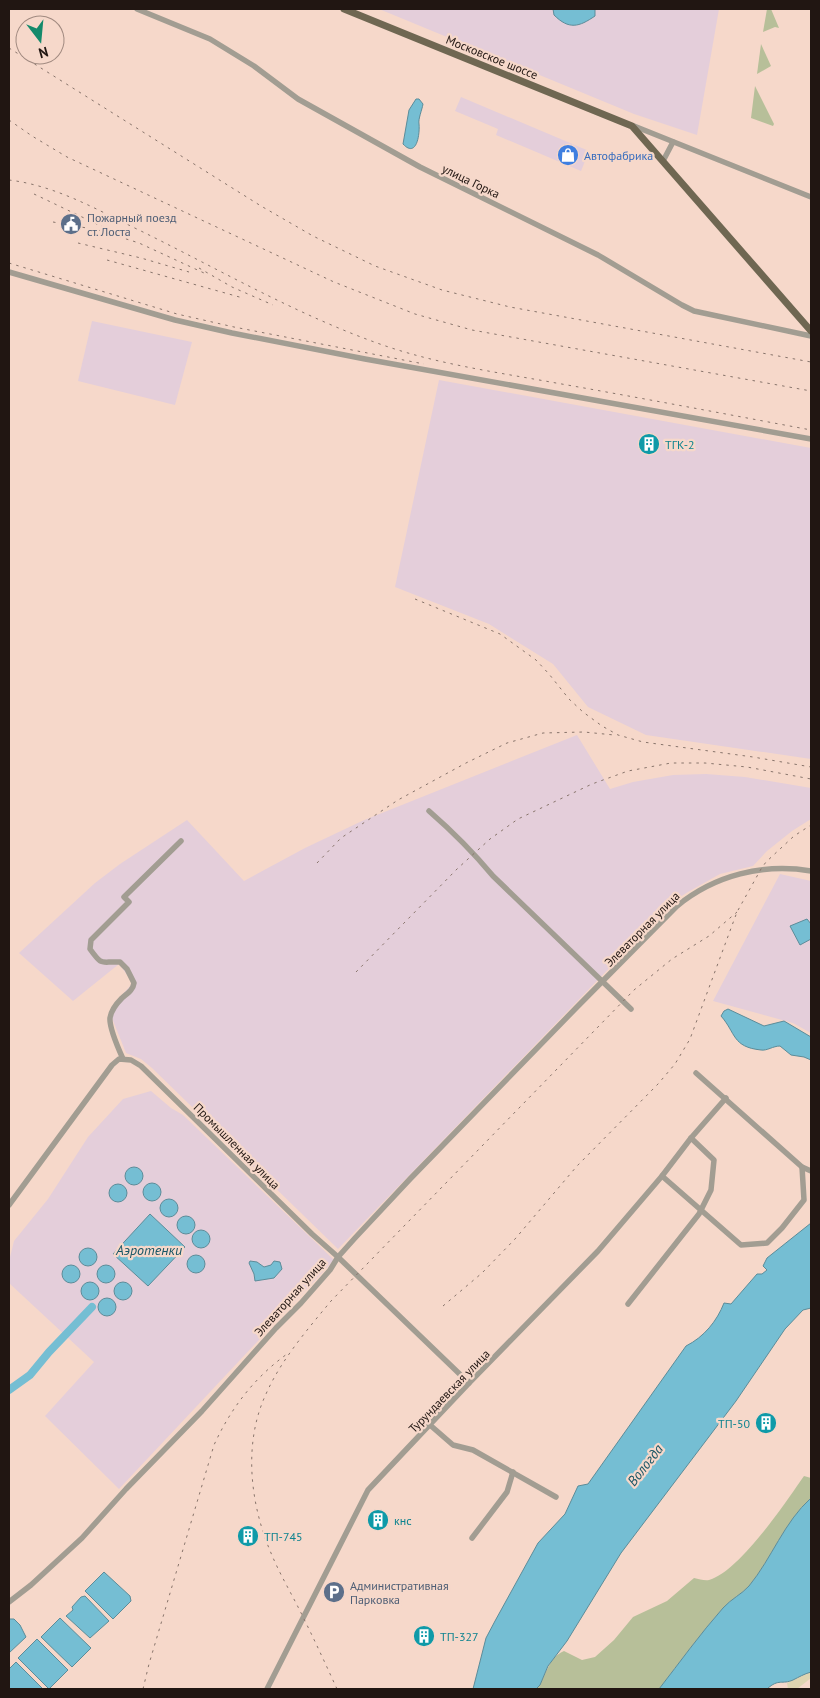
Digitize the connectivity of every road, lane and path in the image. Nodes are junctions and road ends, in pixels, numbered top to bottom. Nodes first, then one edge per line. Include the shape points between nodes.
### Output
1 (137, 9) edge
2 (344, 9) edge
3 (632, 126) junction
4 (673, 142) junction
5 (663, 162) junction
6 (811, 197) edge
7 (9, 272) edge
8 (811, 331) edge
9 (811, 336) edge
10 (811, 439) edge
11 (429, 811) dead end
12 (181, 841) dead end
13 (811, 871) edge
14 (603, 981) junction
15 (631, 1009) dead end
16 (123, 1059) junction
17 (696, 1073) dead end
18 (726, 1098) junction
19 (691, 1138) junction
20 (802, 1167) junction
21 (811, 1172) edge
22 (662, 1176) junction
23 (9, 1205) edge
24 (701, 1210) junction
25 (338, 1257) junction
26 (628, 1304) dead end
27 (469, 1383) junction
28 (430, 1425) junction
29 (512, 1472) junction
30 (556, 1497) dead end
31 (472, 1538) dead end
32 (9, 1602) edge
33 (267, 1689) edge

1 - 9 street, улица Горка via 210,39 298,99 420,167 598,255 682,305
2 - 3 main road, Московское шоссе
3 - 4 street, Московское шоссе
3 - 5 main road, Московское шоссе
4 - 5 street
4 - 6 street, Московское шоссе
5 - 8 main road, Московское шоссе
7 - 10 street via 175,320 242,334
11 - 14 street, Элеваторная улица
12 - 16 street via 124,897 129,902 91,940 90,949 98,960 106,964 120,962 134,983 110,1017
13 - 14 street, Элеваторная улица via 758,869 738,873 704,888 677,906
14 - 15 street, Элеваторная улица
14 - 25 street, Элеваторная улица via 410,1178
16 - 23 street via 112,1065
16 - 25 street, Промышленная улица via 140,1066
17 - 18 street
18 - 19 street, Турундаевская улица
18 - 20 street
19 - 22 street, Турундаевская улица
19 - 24 street via 714,1160 711,1190
20 - 21 street
20 - 24 street via 804,1200 767,1243 741,1245
22 - 24 street
22 - 27 street, Турундаевская улица via 598,1251
24 - 26 street
25 - 27 street, Промышленная улица
25 - 32 street, Элеваторная улица via 301,1303 82,1538
27 - 28 street, Турундаевская улица
28 - 29 street via 453,1445 472,1450
28 - 33 street, Турундаевская улица via 368,1490
29 - 30 street
29 - 31 street via 507,1492

